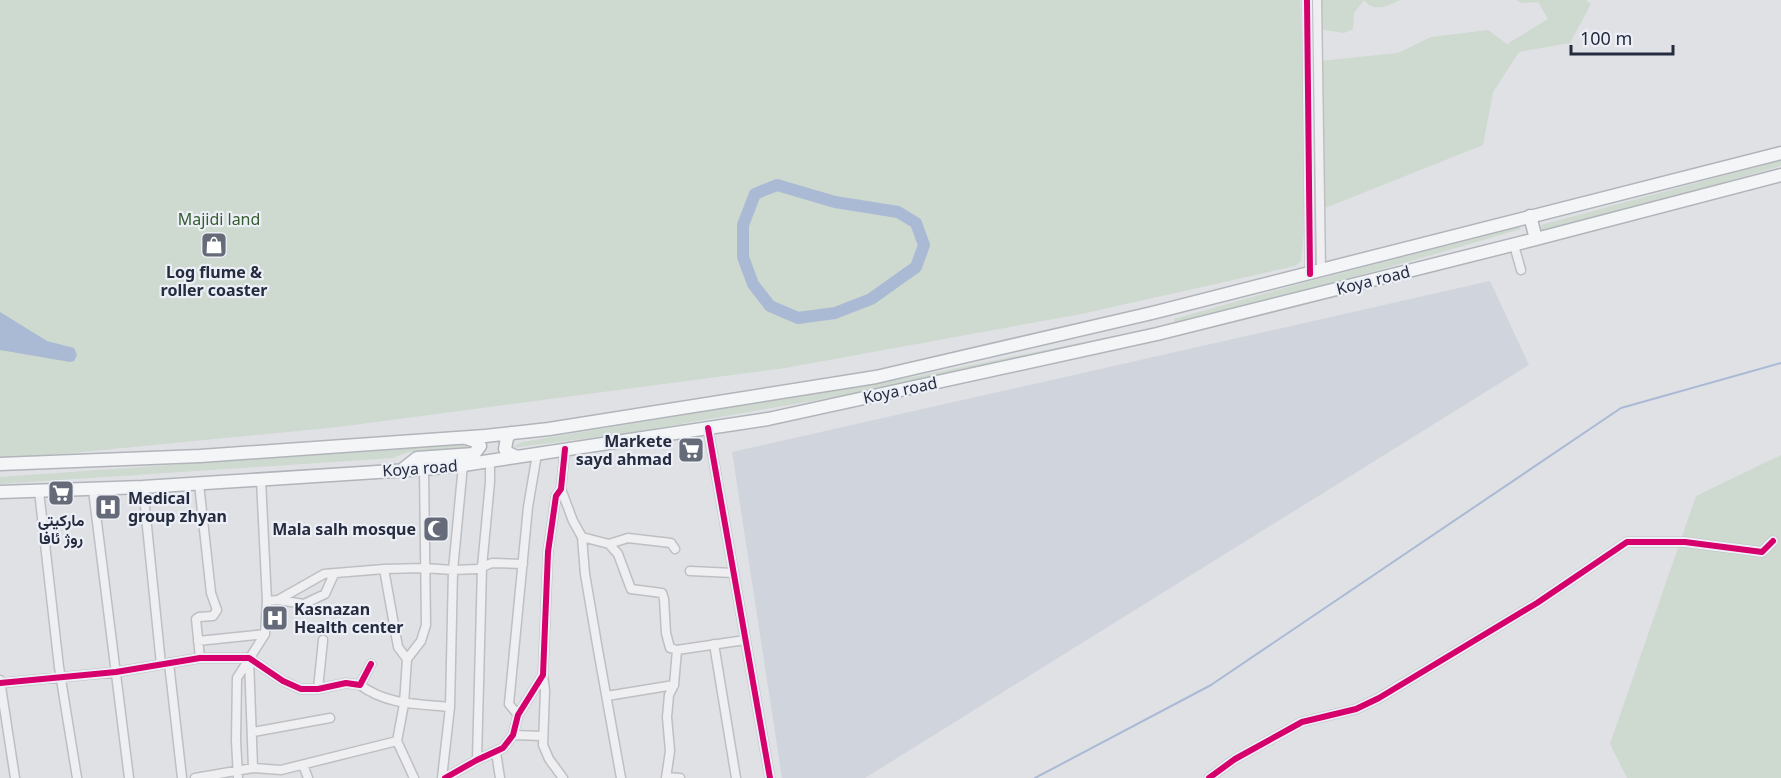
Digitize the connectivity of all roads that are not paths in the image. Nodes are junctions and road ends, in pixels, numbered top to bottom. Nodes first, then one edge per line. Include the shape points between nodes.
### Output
1 (1306, 0) edge
2 (1317, 0) edge
3 (1781, 153) edge
4 (1781, 175) edge
5 (1530, 216) junction
6 (1536, 239) junction
7 (1514, 245) junction
8 (1521, 270) dead end
9 (1315, 272) junction
10 (1152, 313) junction
11 (1156, 334) junction
12 (708, 428) junction
13 (511, 433) junction
14 (464, 438) junction
15 (565, 449) junction
16 (537, 454) junction
17 (517, 457) junction
18 (490, 460) junction
19 (0, 464) edge
20 (463, 465) junction
21 (424, 469) junction
22 (402, 470) junction
23 (261, 480) junction
24 (199, 484) junction
25 (143, 487) junction
26 (561, 489) junction
27 (93, 490) junction
28 (39, 491) junction
29 (0, 492) edge
30 (582, 537) junction
31 (1773, 541) dead end
32 (609, 544) junction
33 (675, 549) dead end
34 (523, 564) junction
35 (482, 567) junction
36 (424, 568) junction
37 (384, 569) junction
38 (453, 570) junction
39 (690, 571) dead end
40 (734, 573) junction
41 (334, 574) junction
42 (278, 600) junction
43 (267, 601) junction
44 (265, 634) junction
45 (323, 640) dead end
46 (745, 640) junction
47 (198, 641) junction
48 (714, 645) junction
49 (677, 650) junction
50 (200, 658) junction
51 (249, 658) junction
52 (407, 659) junction
53 (165, 664) junction
54 (371, 664) dead end
55 (116, 672) junction
56 (543, 675) junction
57 (61, 677) junction
58 (0, 682) edge
59 (360, 685) junction
60 (674, 685) junction
61 (318, 689) junction
62 (607, 696) junction
63 (404, 704) junction
64 (450, 707) junction
65 (518, 715) junction
66 (330, 718) dead end
67 (254, 732) junction
68 (513, 735) junction
69 (542, 736) junction
70 (397, 741) junction
71 (496, 752) junction
72 (477, 760) junction
73 (303, 765) junction
74 (254, 768) junction
75 (238, 775) edge
76 (562, 777) edge
77 (15, 778) edge
78 (76, 778) edge
79 (129, 778) edge
80 (182, 778) edge
81 (195, 778) edge
82 (308, 778) edge
83 (414, 778) edge
84 (443, 778) edge
85 (501, 778) edge
86 (621, 778) edge
87 (666, 778) edge
88 (680, 778) edge
89 (727, 778) edge
90 (736, 778) edge
91 (770, 778) edge
92 (1209, 778) edge

1 - 9 street
2 - 9 street
3 - 5 highway, Koya road
4 - 6 highway, Koya road
5 - 6 highway
5 - 9 highway, Koya road
6 - 7 highway, Koya road
7 - 8 street
7 - 11 highway, Koya road
9 - 10 highway, Koya road
10 - 11 highway
10 - 13 highway, Koya road via 876,377
11 - 12 highway, Koya road via 768,420
12 - 15 highway, Koya road
12 - 40 street
13 - 14 highway, Koya road
13 - 17 highway via 505,449
14 - 19 highway, Koya road via 200,456
14 - 22 highway via 478,442 480,446 474,454 417,458
15 - 16 highway, Koya road
15 - 26 street
16 - 17 highway, Koya road
16 - 34 street
17 - 18 highway, Koya road
18 - 20 highway, Koya road
18 - 35 street
20 - 21 highway, Koya road
20 - 38 street
21 - 22 highway, Koya road
21 - 36 street
22 - 23 highway, Koya road
23 - 24 highway, Koya road
23 - 43 street
24 - 25 highway, Koya road
24 - 47 street via 211,593 217,610 213,616 197,618
25 - 27 highway, Koya road
25 - 53 street
26 - 30 street
26 - 56 street via 556,496 548,552
27 - 28 highway, Koya road
27 - 55 street
28 - 29 highway, Koya road
28 - 57 street
30 - 32 street
30 - 62 street
31 - 92 street via 1762,552 1685,542 1628,542 1537,603 1379,698 1356,709 1302,722
32 - 33 street via 642,538 670,543
32 - 49 street via 618,554 631,589 662,593 666,633 670,648
34 - 35 street via 492,563
34 - 65 street via 509,704
35 - 38 street
35 - 72 street
36 - 37 street
36 - 38 street
36 - 52 street via 426,626 421,641
37 - 41 street
37 - 52 street via 398,647
38 - 64 street
39 - 40 street
40 - 46 street
41 - 42 street via 324,574
41 - 42 street via 325,594 304,604
42 - 43 street
43 - 44 street
44 - 47 street
44 - 51 street
45 - 61 street
46 - 48 street
46 - 91 street
47 - 50 street
48 - 49 street
48 - 90 street
49 - 60 street
50 - 51 street
50 - 53 street
51 - 61 street via 293,687
51 - 67 street
51 - 75 street via 237,678
52 - 63 street
53 - 55 street
53 - 80 street
54 - 59 street
55 - 57 street
55 - 79 street
56 - 65 street
56 - 69 street
57 - 58 street
57 - 78 street
58 - 77 street
59 - 61 street via 346,683
59 - 63 street
60 - 62 street
60 - 87 street via 667,717 670,751
62 - 86 street
63 - 64 street
63 - 70 street
64 - 84 street
65 - 68 street
66 - 67 street
67 - 74 street
68 - 69 street
68 - 71 street
69 - 76 street via 549,759
70 - 73 street
70 - 83 street
71 - 72 street
71 - 85 street
72 - 84 street
73 - 74 street via 281,770
73 - 82 street
74 - 75 street
75 - 81 street
87 - 88 street
89 - 90 street

